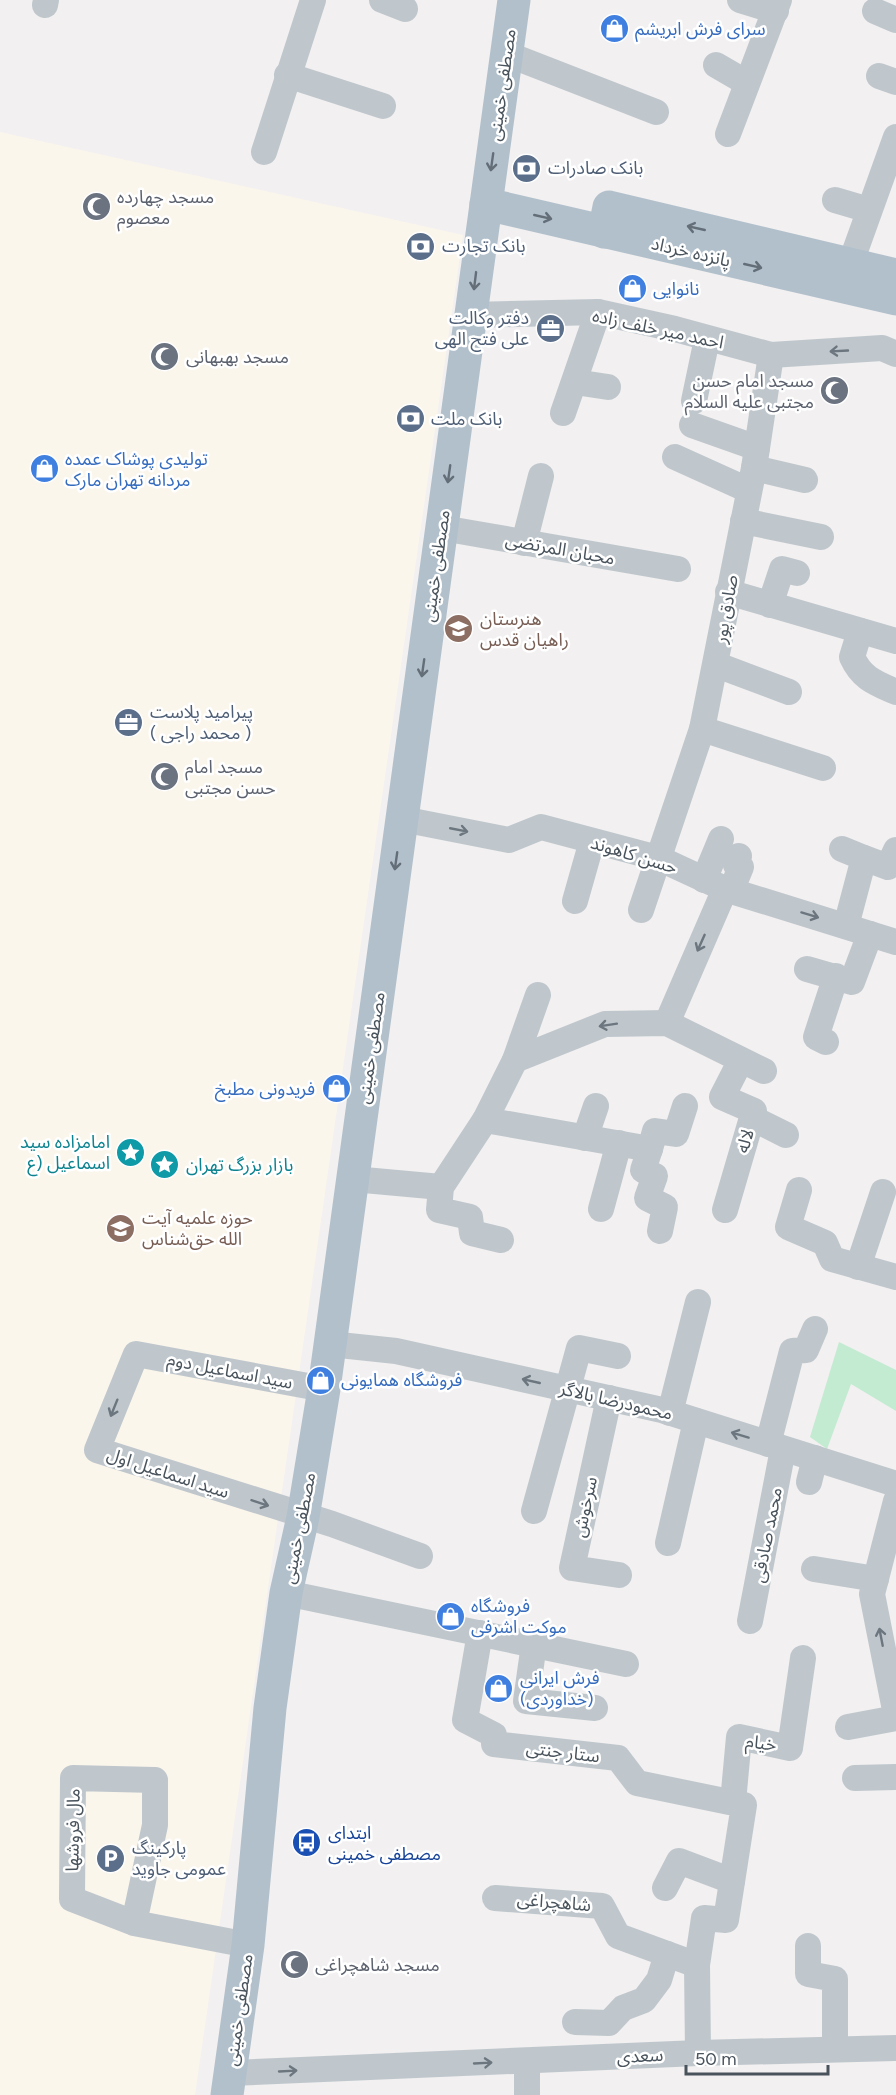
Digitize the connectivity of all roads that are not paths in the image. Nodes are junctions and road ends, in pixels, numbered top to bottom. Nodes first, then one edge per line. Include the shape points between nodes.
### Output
1 (313, 0) edge
2 (514, 0) edge
3 (740, 0) edge
4 (778, 5) edge
5 (507, 54) junction
6 (716, 65) dead end
7 (287, 75) junction
8 (747, 83) junction
9 (383, 106) dead end
10 (656, 112) dead end
11 (728, 134) dead end
12 (896, 136) edge
13 (264, 152) dead end
14 (835, 200) dead end
15 (486, 204) junction
16 (869, 210) junction
17 (606, 220) junction
18 (850, 265) junction
19 (896, 276) edge
20 (896, 299) edge
21 (598, 312) junction
22 (471, 315) junction
23 (707, 339) junction
24 (896, 354) edge
25 (771, 355) junction
26 (574, 382) junction
27 (608, 387) dead end
28 (563, 414) dead end
29 (675, 457) dead end
30 (753, 469) junction
31 (541, 476) dead end
32 (805, 480) dead end
33 (743, 521) junction
34 (442, 528) junction
35 (820, 537) dead end
36 (524, 543) junction
37 (678, 569) dead end
38 (797, 573) dead end
39 (728, 592) junction
40 (770, 605) junction
41 (861, 631) junction
42 (896, 641) edge
43 (717, 665) junction
44 (789, 692) dead end
45 (896, 692) edge
46 (702, 729) junction
47 (823, 768) dead end
48 (402, 819) junction
49 (720, 839) dead end
50 (592, 841) junction
51 (896, 850) edge
52 (740, 856) dead end
53 (657, 858) junction
54 (720, 887) junction
55 (574, 901) dead end
56 (641, 910) dead end
57 (846, 926) junction
58 (870, 934) junction
59 (896, 942) edge
60 (807, 969) dead end
61 (844, 979) junction
62 (538, 995) dead end
63 (667, 1023) junction
64 (826, 1042) dead end
65 (515, 1060) junction
66 (741, 1060) junction
67 (764, 1071) dead end
68 (596, 1106) dead end
69 (685, 1106) dead end
70 (752, 1119) junction
71 (482, 1125) junction
72 (786, 1135) dead end
73 (585, 1138) junction
74 (619, 1143) junction
75 (650, 1149) junction
76 (353, 1179) junction
77 (441, 1187) junction
78 (799, 1190) dead end
79 (883, 1192) dead end
80 (601, 1209) dead end
81 (725, 1210) dead end
82 (660, 1231) dead end
83 (501, 1240) dead end
84 (858, 1267) junction
85 (896, 1277) edge
86 (698, 1302) dead end
87 (815, 1329) dead end
88 (330, 1344) junction
89 (136, 1354) joint
90 (618, 1356) dead end
91 (324, 1389) junction
92 (569, 1389) junction
93 (609, 1398) junction
94 (670, 1413) junction
95 (696, 1421) junction
96 (776, 1446) junction
97 (896, 1484) edge
98 (896, 1501) edge
99 (534, 1512) dead end
100 (303, 1517) junction
101 (668, 1543) dead end
102 (420, 1556) dead end
103 (814, 1569) dead end
104 (619, 1575) dead end
105 (876, 1579) junction
106 (286, 1593) junction
107 (750, 1621) dead end
108 (480, 1633) junction
109 (534, 1644) junction
110 (803, 1658) dead end
111 (626, 1664) dead end
112 (595, 1708) dead end
113 (896, 1717) edge
114 (848, 1727) dead end
115 (896, 1777) edge
116 (855, 1778) dead end
117 (733, 1802) junction
118 (732, 1881) junction
119 (665, 1888) dead end
120 (495, 1898) dead end
121 (134, 1923) junction
122 (248, 1945) junction
123 (808, 1946) dead end
124 (667, 1954) junction
125 (697, 1965) junction
126 (574, 2022) dead end
127 (896, 2048) edge
128 (835, 2049) junction
129 (698, 2053) junction
130 (527, 2061) junction
131 (228, 2084) edge
132 (527, 2095) edge

1 - 7 street
2 - 5 main road, مصطفی خمینی
3 - 4 street
4 - 8 street
5 - 10 street
5 -> 15 main road, مصطفی خمینی
6 - 8 street
7 - 9 street
7 - 13 street
8 - 11 street
12 - 16 street
14 - 16 street
15 -> 17 main road, پانزده خرداد
15 -> 22 main road, مصطفی خمینی
16 - 18 street
18 -> 17 main road, پانزده خرداد
17 -> 20 main road, پانزده خرداد
18 - 19 main road, پانزده خرداد
21 - 22 street, احمد میر خلف زاده
21 - 23 street, احمد میر خلف زاده
21 - 26 street
22 -> 34 main road, مصطفی خمینی
23 - 25 street, احمد میر خلف زاده
23 - 30 street via 693,413
24 -> 25 street, احمد میر خلف زاده via 882,348
25 - 30 street, صادق پور
26 - 27 street
26 - 28 street
29 - 30 street
30 - 32 street
30 - 33 street, صادق پور
31 - 36 street
33 - 35 street
33 - 39 street, صادق پور
34 - 36 street, محبان المرتضی
34 -> 48 main road, مصطفی خمینی
36 - 37 street, محبان المرتضی
38 - 40 street via 782,568
39 - 40 street
39 - 43 street, صادق پور
40 - 41 street
41 - 42 street
41 - 45 street via 852,657 859,671 867,680
43 - 44 street
43 - 46 street, صادق پور
46 - 47 street
46 - 53 street, صادق پور
48 -> 50 street, حسن کاهوند via 509,840 541,827
48 -> 76 main road, مصطفی خمینی
49 - 54 street
50 - 53 street, حسن کاهوند
50 - 55 street
51 - 57 street via 888,867 853,854
52 - 54 street via 736,865 741,867
53 - 54 street, حسن کاهوند
53 - 56 street, صادق پور
54 -> 57 street, حسن کاهوند via 763,912
54 -> 63 street
57 - 58 street, حسن کاهوند
58 - 59 street, حسن کاهوند
58 - 61 street
60 - 61 street
61 - 64 street via 816,1036
62 - 65 street
63 -> 65 street via 605,1024
63 - 66 street
65 - 71 street
66 - 67 street
66 - 70 street, لاله via 722,1097 754,1112
68 - 73 street
69 - 75 street via 676,1134 656,1131
70 - 72 street
70 - 81 street, لاله
71 - 73 street
71 - 77 street
73 - 74 street
74 - 75 street
74 - 80 street
75 - 82 street via 643,1170 655,1176 647,1198 664,1208
76 - 77 street
76 - 88 main road, مصطفی خمینی
77 - 83 street via 440,1210 470,1217 472,1233
78 - 84 street via 788,1227 825,1243 832,1259
79 - 84 street
84 - 85 street
86 - 94 street
87 - 96 street, محمد صادقی via 806,1350 792,1351
88 - 91 main road, مصطفی خمینی
92 -> 88 street, محمودرضا بالاگر via 396,1351
89 - 91 street, سید اسماعیل دوم
89 -> 100 street, سید اسماعیل اول via 97,1450
90 - 92 street via 579,1348
91 - 100 main road, مصطفی خمینی
92 - 93 street, محمودرضا بالاگر
92 - 99 street
93 - 94 street, محمودرضا بالاگر
93 - 104 street, سرخوش via 572,1568
94 - 95 street, محمودرضا بالاگر
96 -> 95 street, محمودرضا بالاگر
95 - 101 street
96 - 97 street, محمودرضا بالاگر via 812,1470
96 - 107 street, محمد صادقی
98 - 105 street
100 - 102 street
100 - 106 main road, مصطفی خمینی
103 - 105 street
113 -> 105 street via 872,1594
106 - 108 street
106 - 122 main road, مصطفی خمینی via 270,1708
108 - 109 street
108 - 117 street, ستار جنتی via 465,1720 494,1734 494,1744 618,1758 637,1783
109 - 111 street
109 - 112 street via 526,1701
110 - 117 street, خیام via 790,1748 739,1737
113 - 114 street
115 - 116 street
117 - 118 street via 744,1805
118 - 119 street via 679,1861
118 - 125 street via 726,1920 704,1918
120 - 124 street, شاهچراغی via 602,1906 618,1936
121 - 121 street, مال فروشها via 72,1899 74,1778 155,1780 155,1825
121 - 122 street, مال فروشها
122 - 131 main road, مصطفی خمینی
123 - 128 street via 808,1974 835,1980
124 - 125 street, شاهچراغی
124 - 126 street via 658,1980 644,2000 623,2008 609,2023
125 - 129 street
127 - 128 street, سعدی
128 - 129 street, سعدی
129 - 130 street, سعدی
131 -> 130 street, سعدی
130 - 132 street

